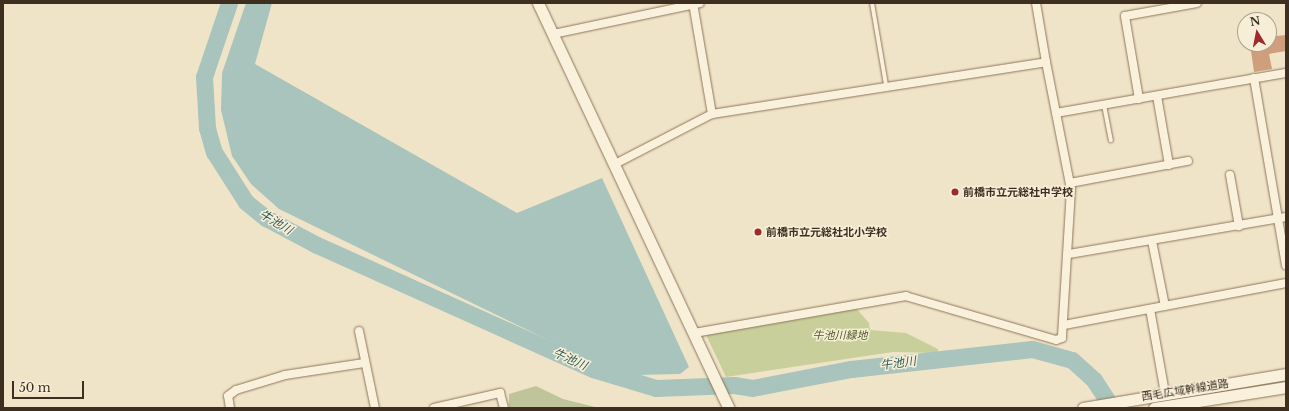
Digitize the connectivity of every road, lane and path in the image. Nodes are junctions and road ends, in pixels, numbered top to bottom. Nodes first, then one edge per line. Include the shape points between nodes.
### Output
1 (538, 3) edge
2 (695, 3) edge
3 (872, 3) edge
4 (1036, 3) edge
5 (1197, 3) edge
6 (553, 34) junction
7 (1046, 62) junction
8 (1286, 73) edge
9 (1254, 78) junction
10 (886, 85) junction
11 (1157, 96) junction
12 (1139, 99) junction
13 (1104, 105) junction
14 (712, 114) junction
15 (1056, 114) junction
16 (1111, 140) dead end
17 (1188, 161) dead end
18 (615, 164) junction
19 (1168, 165) junction
20 (1230, 175) dead end
21 (1070, 183) junction
22 (1282, 218) edge
23 (1239, 226) junction
24 (1152, 241) junction
25 (1069, 254) junction
26 (1286, 265) edge
27 (1286, 283) edge
28 (1165, 306) junction
29 (1150, 309) junction
30 (1064, 325) junction
31 (359, 332) dead end
32 (694, 333) junction
33 (364, 363) junction
34 (1286, 374) edge
35 (1286, 387) edge
36 (1165, 393) junction
37 (230, 408) edge
38 (375, 408) edge
39 (434, 408) edge
40 (504, 408) edge
41 (729, 408) edge
42 (1086, 408) edge
43 (1154, 408) edge

1 - 6 street
2 - 6 street
2 - 14 street
3 - 10 lane
4 - 7 street
5 - 12 street via 1125,16
6 - 18 street
7 - 10 street
7 - 15 street
8 - 9 street
9 - 11 street
9 - 22 street
10 - 14 street
11 - 12 street
11 - 19 street
12 - 13 street
13 - 15 street
13 - 16 lane
14 - 18 street
15 - 21 street
17 - 19 street
18 - 32 street
19 - 21 street
20 - 23 street
21 - 25 street
22 - 23 street
22 - 26 street
23 - 24 street
24 - 25 street
24 - 28 street
25 - 30 street
27 - 28 street
28 - 29 street
29 - 30 street
29 - 36 street
30 - 32 street via 1062,338 1056,340 901,297
31 - 33 street
32 - 41 street
33 - 37 street via 285,375 236,390 228,396
33 - 38 street
34 - 36 street, 西毛広域幹線道路
35 - 43 street, 西毛広域幹線道路
36 - 42 street, 西毛広域幹線道路
39 - 40 street via 500,393

